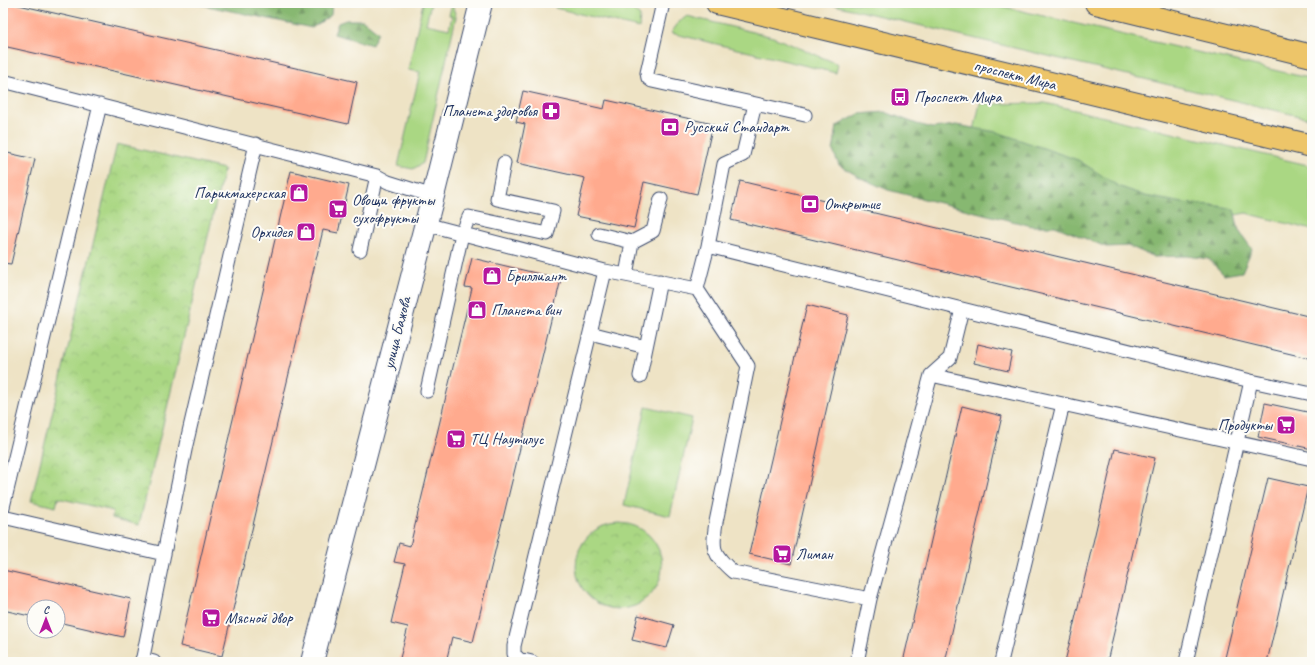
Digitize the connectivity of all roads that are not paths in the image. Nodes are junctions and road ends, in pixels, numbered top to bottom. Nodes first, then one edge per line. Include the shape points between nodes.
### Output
1 (481, 3) edge
2 (663, 3) edge
3 (718, 3) edge
4 (1096, 3) edge
5 (1312, 56) edge
6 (3, 81) edge
7 (755, 104) junction
8 (100, 105) junction
9 (805, 115) dead end
10 (256, 144) junction
11 (1312, 146) edge
12 (504, 163) dead end
13 (377, 176) junction
14 (433, 196) junction
15 (661, 199) dead end
16 (425, 224) junction
17 (462, 234) junction
18 (599, 234) dead end
19 (632, 242) junction
20 (708, 246) junction
21 (360, 250) dead end
22 (605, 271) junction
23 (626, 275) junction
24 (660, 282) junction
25 (697, 289) junction
26 (962, 309) junction
27 (590, 333) junction
28 (646, 347) junction
29 (930, 375) junction
30 (640, 376) dead end
31 (1251, 381) junction
32 (427, 391) dead end
33 (1312, 394) edge
34 (1063, 404) junction
35 (1238, 443) junction
36 (1312, 459) edge
37 (3, 507) edge
38 (3, 517) edge
39 (164, 554) junction
40 (870, 599) junction
41 (146, 661) edge
42 (312, 662) edge
43 (532, 662) edge
44 (857, 662) edge
45 (1001, 662) edge
46 (1186, 662) edge

1 - 14 street, улица Бажова
2 - 7 lane via 648,78
3 - 11 main road, проспект Мира
4 - 5 main road
6 - 8 lane
7 - 9 lane
7 - 20 lane via 743,155 724,164
8 - 10 lane
8 - 37 lane
10 - 13 lane
10 - 39 lane via 186,445
12 - 17 lane via 497,199 553,211 547,234 469,217
13 - 14 lane
13 - 21 lane
14 - 16 street, улица Бажова
15 - 19 lane via 652,231
16 - 17 lane
16 - 42 street, улица Бажова
17 - 22 lane
17 - 32 lane
18 - 19 lane
19 - 23 lane
20 - 25 lane
20 - 26 lane
22 - 23 lane
22 - 27 lane
23 - 24 lane
24 - 25 lane
24 - 28 lane
25 - 40 lane via 748,366 716,522 713,546 720,561 733,572
26 - 29 lane via 950,358
26 - 31 lane
27 - 28 lane
27 - 43 lane via 514,646 514,654 519,659
28 - 30 lane
29 - 34 lane
29 - 40 lane
31 - 33 lane
31 - 35 lane
34 - 35 lane
34 - 45 lane
35 - 36 lane
35 - 46 lane
38 - 39 lane
39 - 41 lane
40 - 44 lane

